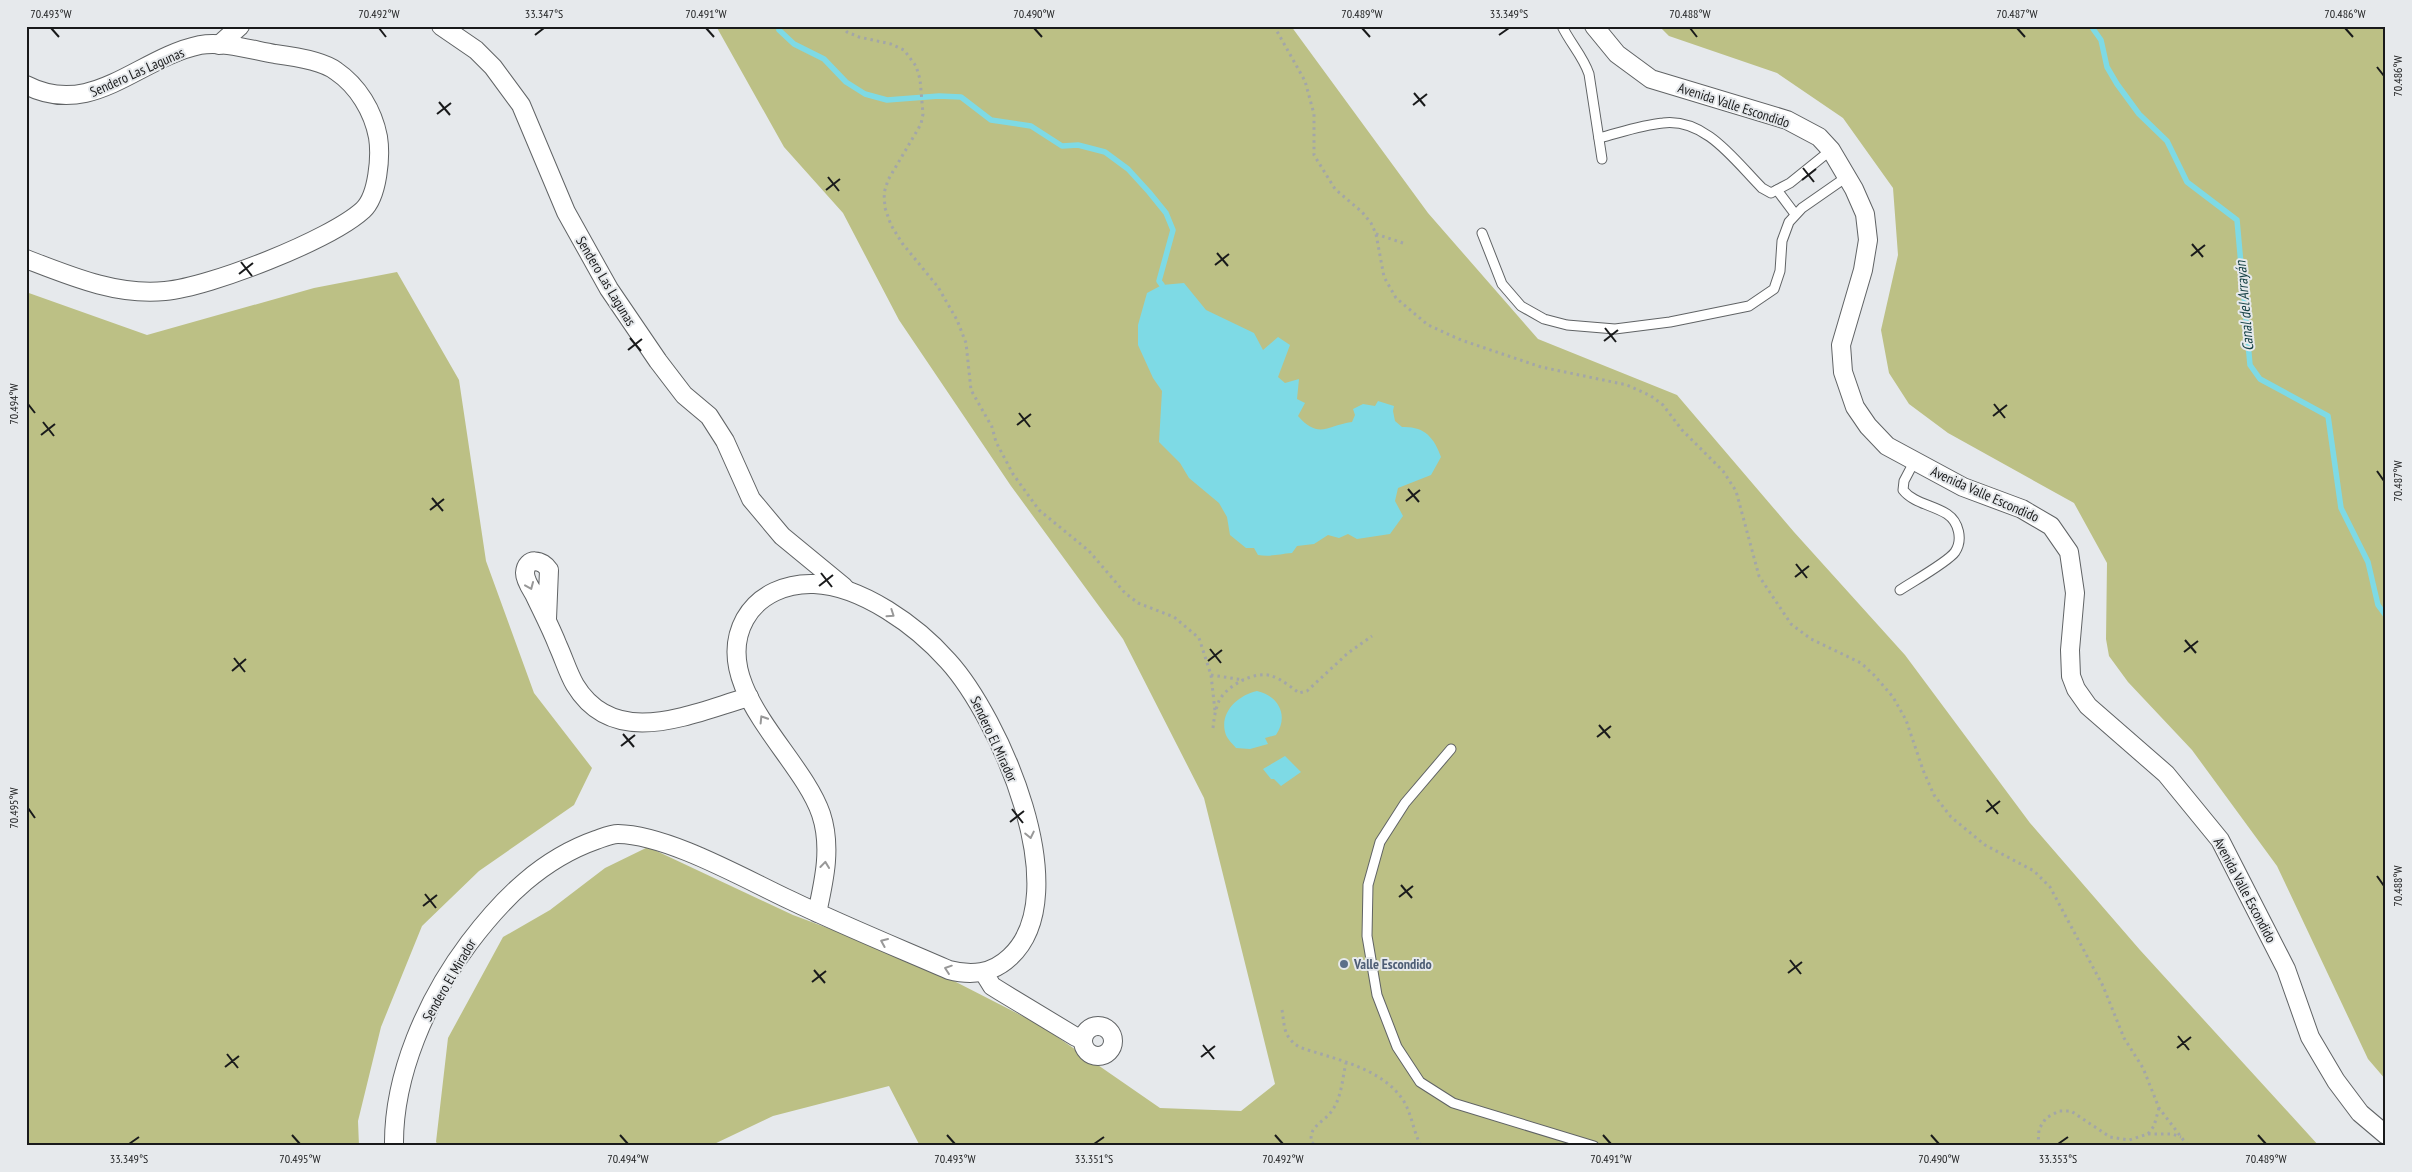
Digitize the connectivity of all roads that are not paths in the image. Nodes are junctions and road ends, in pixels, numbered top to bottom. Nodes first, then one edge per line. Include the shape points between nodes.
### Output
1 (240, 26) edge
2 (441, 26) edge
3 (1562, 26) edge
4 (1594, 26) edge
5 (219, 45) junction
6 (26, 85) edge
7 (1599, 138) junction
8 (1831, 150) junction
9 (1602, 159) dead end
10 (1848, 176) junction
11 (1777, 190) junction
12 (1795, 214) junction
13 (1482, 233) dead end
14 (26, 258) edge
15 (1914, 462) junction
16 (811, 561) junction
17 (800, 585) junction
18 (1900, 590) dead end
19 (849, 591) junction
20 (547, 619) dead end
21 (749, 697) junction
22 (1451, 749) dead end
23 (817, 913) junction
24 (984, 973) junction
25 (1083, 1039) dead end
26 (2386, 1135) edge
27 (394, 1146) edge
28 (1594, 1146) edge

1 - 5 street
2 - 16 street, Sendero Las Lagunas via 476,50 508,85 521,105 566,212 609,289 684,395 709,416 725,440 752,499 782,536
3 - 7 lane via 1589,74
4 - 8 street, Avenida Valle Escondido via 1617,54 1651,79 1787,120 1819,137
5 - 6 street, Sendero Las Lagunas via 200,45 169,56 78,96 49,94
5 - 14 street, Sendero Las Lagunas via 292,56 333,68 354,87 370,113 379,145 377,178 364,209 322,236 280,254 201,284 166,291 133,291 105,286
7 - 9 lane
7 - 11 lane via 1663,123 1691,125 1709,135 1762,188 1771,193
8 - 10 street, Avenida Valle Escondido
8 - 11 lane
10 - 12 lane
10 - 15 street, Avenida Valle Escondido via 1865,214 1868,240 1863,270 1841,345 1843,372 1855,407 1868,426 1887,446
11 - 12 lane
12 - 13 lane via 1782,241 1780,271 1774,289 1762,298 1749,306 1615,329 1544,319 1521,306 1502,284
15 - 18 lane via 1904,480 1903,490 1908,496 1947,514 1956,523 1960,536 1954,553
15 - 26 street, Avenida Valle Escondido via 1963,487 2022,509 2051,526 2069,552 2075,593 2071,676 2076,689 2096,713 2166,774 2220,840 2286,969 2310,1037 2360,1113
16 - 17 street via 810,572
16 - 19 street, Sendero Las Lagunas
17 - 19 street, Sendero El Mirador via 822,585
17 - 21 street, Sendero El Mirador via 770,594 752,609 743,623 737,661
19 -> 24 street, Sendero El Mirador via 901,621 958,672 978,702 1020,795 1035,863 1035,910 1018,950 998,967
20 - 21 street via 576,686 591,704 610,717 654,724
23 -> 21 street, Sendero El Mirador via 827,854 821,816 809,791
22 - 28 lane via 1405,803 1380,842 1368,885 1367,936 1380,1004 1396,1047 1420,1082 1453,1102
24 -> 23 street, Sendero El Mirador via 949,970
23 - 27 street, Sendero El Mirador via 665,843 617,834 574,848 536,871 485,922 459,956 425,1017 404,1074 394,1119
24 - 25 street via 1000,992

